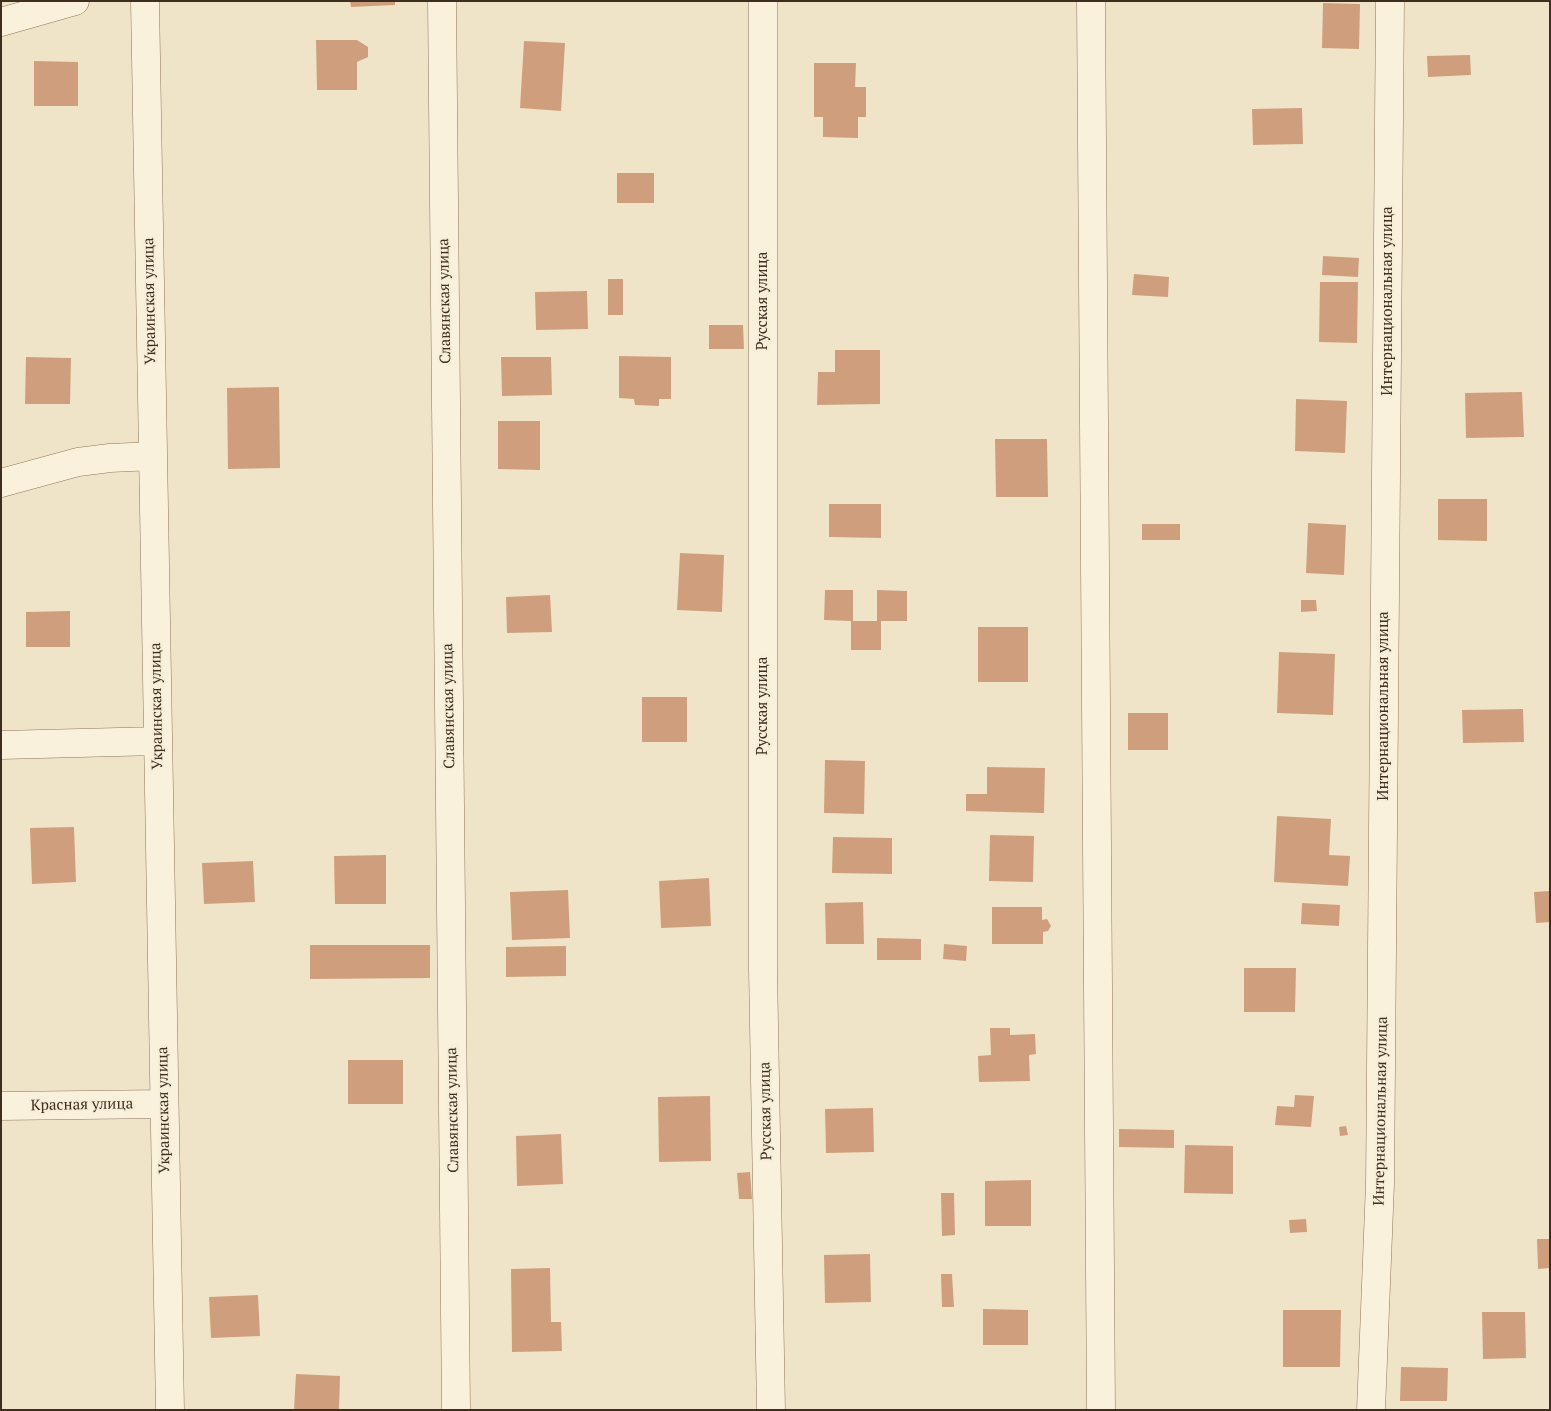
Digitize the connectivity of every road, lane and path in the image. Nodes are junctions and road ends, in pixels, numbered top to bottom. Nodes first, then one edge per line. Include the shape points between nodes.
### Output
1 (75, 1) edge
2 (145, 1) edge
3 (442, 1) edge
4 (763, 1) edge
5 (1091, 1) edge
6 (1390, 1) edge
7 (1, 22) edge
8 (153, 456) junction
9 (1, 483) edge
10 (158, 741) junction
11 (1, 744) edge
12 (164, 1104) junction
13 (1, 1106) edge
14 (170, 1410) edge
15 (456, 1410) edge
16 (771, 1410) edge
17 (1101, 1410) edge
18 (1371, 1410) edge

1 - 7 street
2 - 8 street, Украинская улица
3 - 15 street, Славянская улица
4 - 16 street, Русская улица via 763,969
5 - 17 street
6 - 18 street, Интернациональная улица via 1380,1184
8 - 9 street via 78,462
8 - 10 street, Украинская улица
10 - 11 street
10 - 12 street, Украинская улица
12 - 13 street, Красная улица
12 - 14 street, Украинская улица

